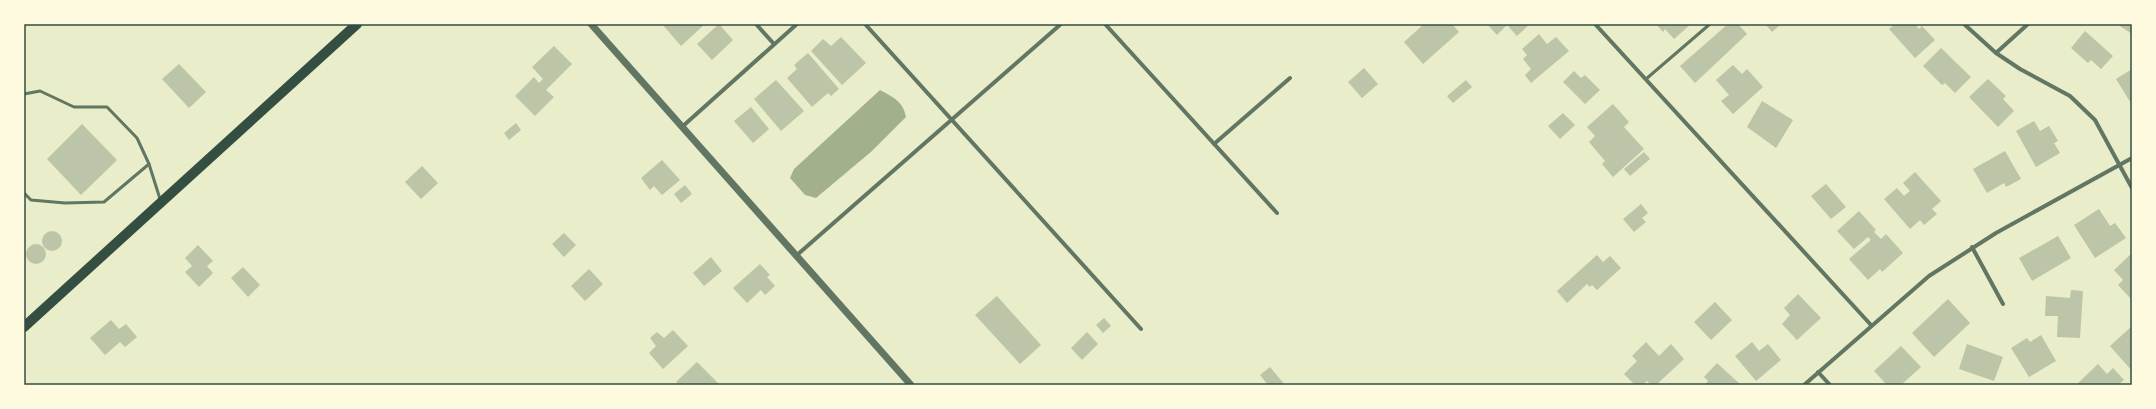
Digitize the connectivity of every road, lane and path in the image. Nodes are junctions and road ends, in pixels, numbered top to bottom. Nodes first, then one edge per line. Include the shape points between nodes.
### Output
1 (357, 24) edge
2 (591, 24) edge
3 (756, 24) edge
4 (797, 24) edge
5 (865, 24) edge
6 (1061, 24) edge
7 (1106, 24) edge
8 (1595, 24) edge
9 (1710, 24) edge
10 (1964, 24) edge
11 (2028, 24) edge
12 (774, 44) junction
13 (1996, 53) junction
14 (1290, 78) dead end
15 (1646, 79) junction
16 (24, 94) edge
17 (951, 120) junction
18 (683, 126) junction
19 (1214, 144) junction
20 (2132, 158) edge
21 (148, 164) junction
22 (2120, 165) junction
23 (2132, 188) edge
24 (25, 194) edge
25 (24, 200) edge
26 (162, 202) junction
27 (1277, 214) dead end
28 (1972, 247) junction
29 (797, 255) junction
30 (2003, 304) dead end
31 (1871, 325) junction
32 (24, 327) edge
33 (1142, 329) dead end
34 (1818, 372) junction
35 (911, 385) edge
36 (1804, 385) edge
37 (1830, 385) edge

1 - 26 main road
2 - 18 street
3 - 12 street
4 - 12 street
5 - 17 street
6 - 17 street
7 - 19 street
8 - 15 street
9 - 15 lane
10 - 13 street
11 - 13 street
12 - 18 street
13 - 22 street via 2070,96 2095,120
14 - 19 street
15 - 31 street
16 - 21 lane via 40,91 74,107 107,108 137,138
17 - 29 street
17 - 33 street
18 - 29 street
19 - 27 street
20 - 22 street
21 - 24 lane via 104,202 65,203 31,200
21 - 26 lane
22 - 23 street
22 - 28 street
24 - 25 lane
26 - 32 main road
28 - 30 street
28 - 31 street via 1929,276
29 - 35 street
31 - 34 street
34 - 36 street
34 - 37 street

